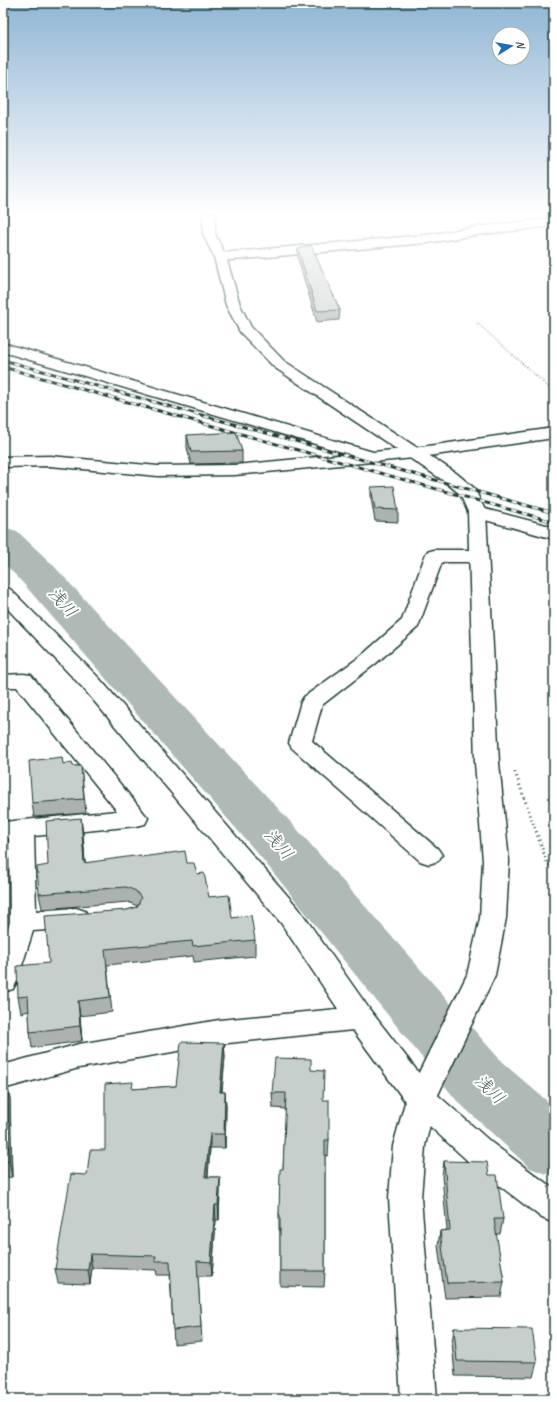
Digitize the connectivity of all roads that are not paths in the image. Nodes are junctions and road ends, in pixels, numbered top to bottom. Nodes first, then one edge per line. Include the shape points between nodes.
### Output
1 (226, 278) edge
2 (3, 347) edge
3 (554, 433) edge
4 (414, 453) junction
5 (377, 457) junction
6 (3, 462) edge
7 (477, 512) junction
8 (554, 533) edge
9 (479, 556) junction
10 (3, 593) edge
11 (3, 680) edge
12 (12, 829) edge
13 (429, 855) dead end
14 (98, 916) edge
15 (23, 922) junction
16 (3, 981) edge
17 (360, 1018) junction
18 (3, 1077) edge
19 (425, 1090) junction
20 (554, 1208) edge
21 (419, 1399) edge

1 - 4 street via 233,305 245,329 279,364
2 - 5 street
3 - 4 street
4 - 5 street
4 - 7 street via 468,492
5 - 6 street via 199,471 130,470 50,461
7 - 8 street
7 - 9 street
9 - 13 street via 434,556 411,623 368,660 312,702 300,743
9 - 19 street via 487,752 496,861 493,918 481,975
10 - 17 street via 91,683 290,916
11 - 12 street via 23,680 136,818
12 - 15 street
14 - 15 street
15 - 16 street
17 - 18 street via 219,1032 79,1056
17 - 19 street
19 - 20 street via 481,1153
19 - 21 street via 409,1146 405,1198

